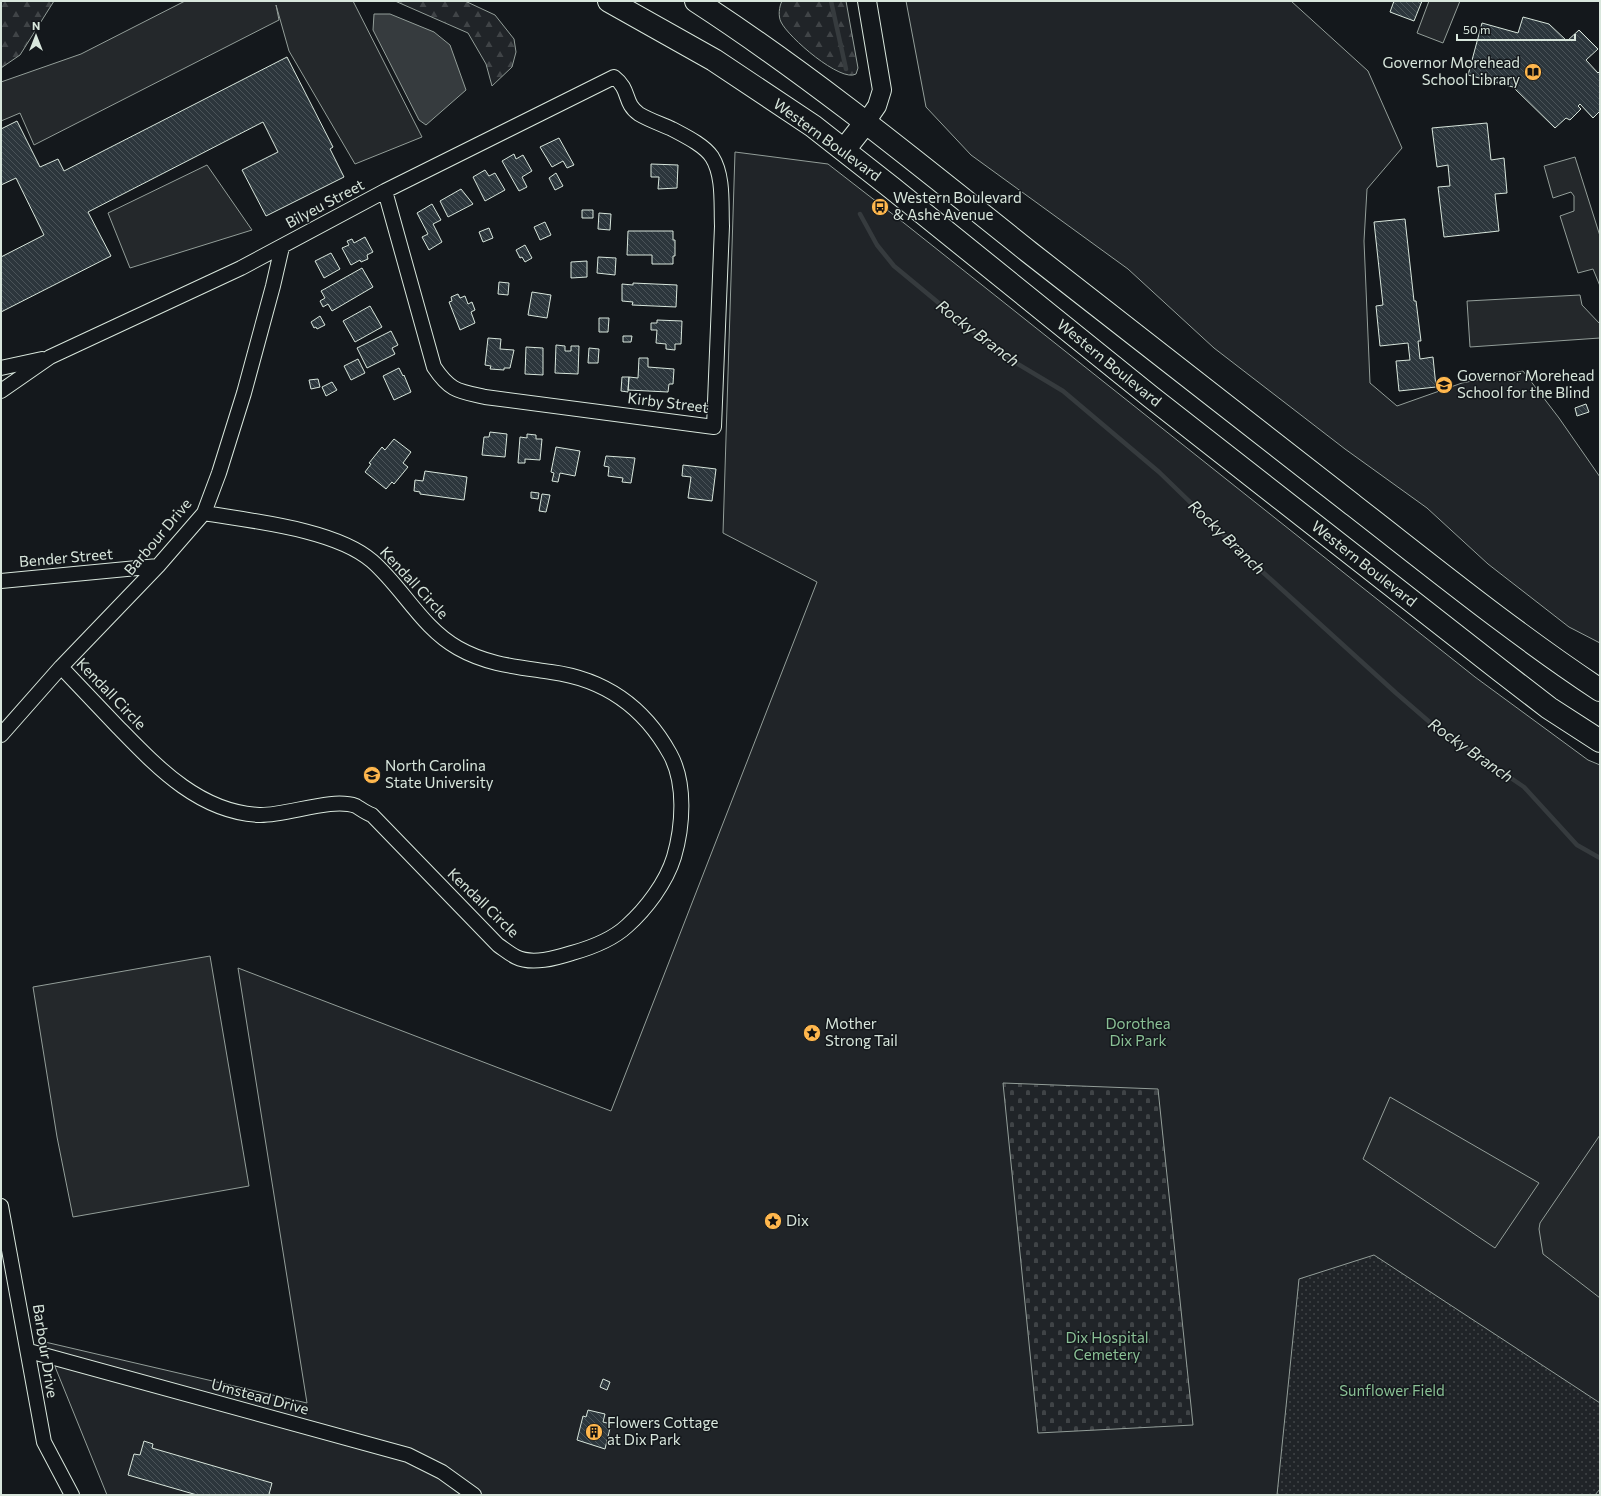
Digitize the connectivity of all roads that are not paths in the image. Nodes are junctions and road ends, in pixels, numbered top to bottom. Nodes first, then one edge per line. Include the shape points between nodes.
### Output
1 (609, 1) edge
2 (696, 1) edge
3 (867, 1) edge
4 (614, 77) joint
5 (866, 122) junction
6 (844, 150) junction
7 (385, 191) junction
8 (282, 247) junction
9 (50, 357) junction
10 (1, 368) edge
11 (1, 391) edge
12 (204, 513) junction
13 (158, 566) junction
14 (1, 581) edge
15 (61, 667) junction
16 (1600, 690) edge
17 (1, 735) edge
18 (1600, 741) edge
19 (1, 1206) edge
20 (29, 1351) junction
21 (72, 1495) edge
22 (474, 1495) edge

1 - 6 main road, Western Boulevard via 677,38 745,80
2 - 5 main road via 761,44
3 - 5 street via 882,90 877,106
4 - 7 street, Bilyeu Street
4 - 7 street, Kirby Street via 625,88 629,106 699,146 711,156 717,166 722,226 714,427 485,397 457,391 443,381 434,366
5 - 6 main road
5 - 16 main road via 1416,555
6 - 18 main road, Western Boulevard via 1151,397 1501,671 1549,708
7 - 8 street, Bilyeu Street
8 - 9 street, Bilyeu Street
8 - 12 street, Barbour Drive via 244,393
9 - 10 street, Bilyeu Street
9 - 11 street, Bilyeu Street
12 - 13 street, Barbour Drive
12 - 15 street, Kendall Circle via 304,530 353,549 371,560 427,623 457,648 495,664 579,678 618,695 634,709 648,723 670,754 681,790 678,834 673,859 652,898 640,913 626,928 586,949 558,958 532,961 517,958 498,945 372,816 355,806 340,804 259,815 236,811 205,800 171,779
13 - 14 street, Bender Street
13 - 15 street, Barbour Drive
15 - 17 street, Barbour Drive
19 - 20 street, Barbour Drive
20 - 21 street, Barbour Drive via 44,1442
20 - 22 street, Umstead Drive via 408,1455 442,1472

